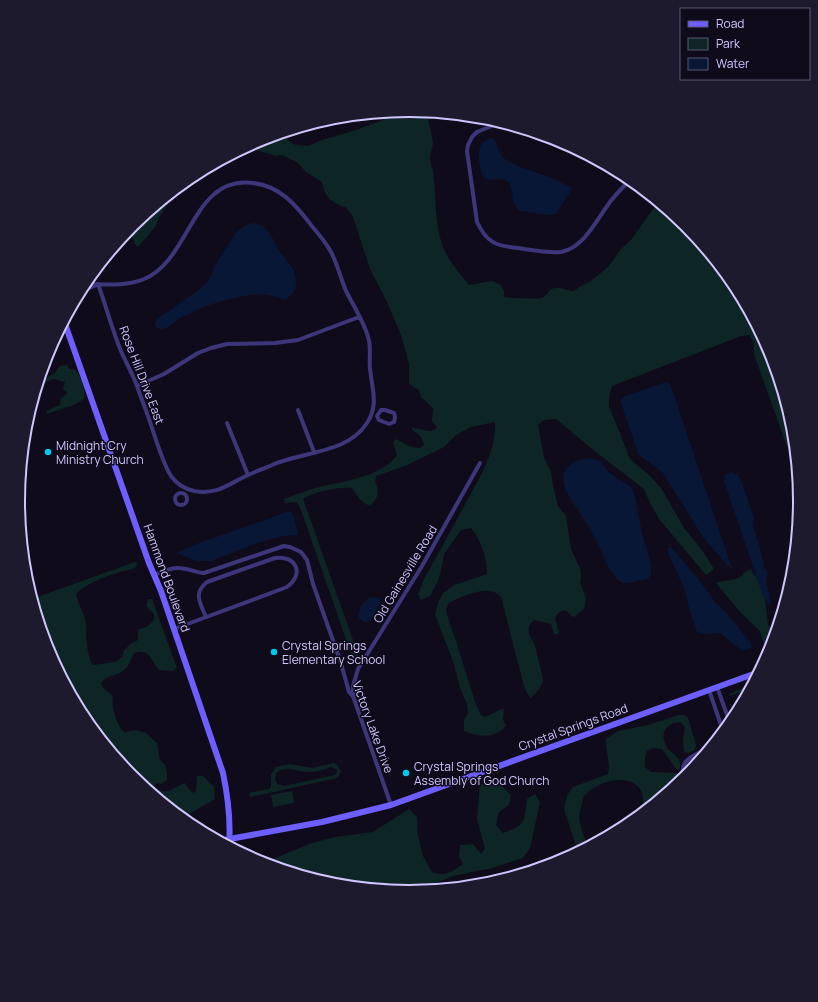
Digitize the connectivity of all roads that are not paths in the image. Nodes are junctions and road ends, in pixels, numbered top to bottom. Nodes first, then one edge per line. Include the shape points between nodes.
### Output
1 (492, 126) edge
2 (626, 185) edge
3 (93, 284) edge
4 (98, 284) junction
5 (90, 288) edge
6 (359, 317) junction
7 (66, 328) edge
8 (137, 386) junction
9 (298, 410) dead end
10 (375, 412) junction
11 (227, 423) dead end
12 (314, 452) junction
13 (480, 463) dead end
14 (248, 475) junction
15 (186, 488) junction
16 (184, 493) dead end
17 (154, 575) junction
18 (206, 617) junction
19 (174, 629) junction
20 (751, 675) edge
21 (717, 687) junction
22 (708, 690) junction
23 (353, 696) junction
24 (727, 715) edge
25 (721, 725) edge
26 (700, 752) edge
27 (683, 770) edge
28 (391, 805) junction
29 (230, 838) junction
30 (227, 839) edge

1 - 2 street via 477,132 467,151 477,222 488,239 496,244 552,252 573,247 583,240
3 - 4 street
4 - 5 street
4 - 6 street via 132,283 146,279 165,264 194,219 218,191 241,183 262,184 285,196 295,205 326,243
4 - 8 street, Rose Hill Drive East via 120,349
6 - 8 street via 298,340 227,344 211,348
6 - 10 street via 369,340
7 - 17 street, Hammond Boulevard
8 - 15 street, Rose Hill Drive East via 169,473
9 - 12 street
10 - 10 street via 380,421 389,424 395,420 394,413 385,410
10 - 12 street via 354,438 345,444
11 - 14 street
12 - 14 street via 281,461
13 - 23 street, Old Gainesville Road via 422,566 358,669
14 - 15 street via 215,491 202,492
15 - 16 street
17 - 19 street, Hammond Boulevard
17 - 23 street, Victory Lake Drive via 174,568 204,573 284,546 301,552 307,560 349,692
18 - 18 street via 287,588 296,577 295,564 283,557 275,558 207,582 199,590 199,600
18 - 19 street
19 - 29 street, Hammond Boulevard via 223,773 229,801
20 - 21 street, Crystal Springs Road
21 - 22 street, Crystal Springs Road
21 - 24 street
22 - 25 street
22 - 28 street, Crystal Springs Road
23 - 28 street, Victory Lake Drive
26 - 27 street via 686,761
28 - 29 street, Crystal Springs Road via 322,822
29 - 30 street, Crystal Springs Road

